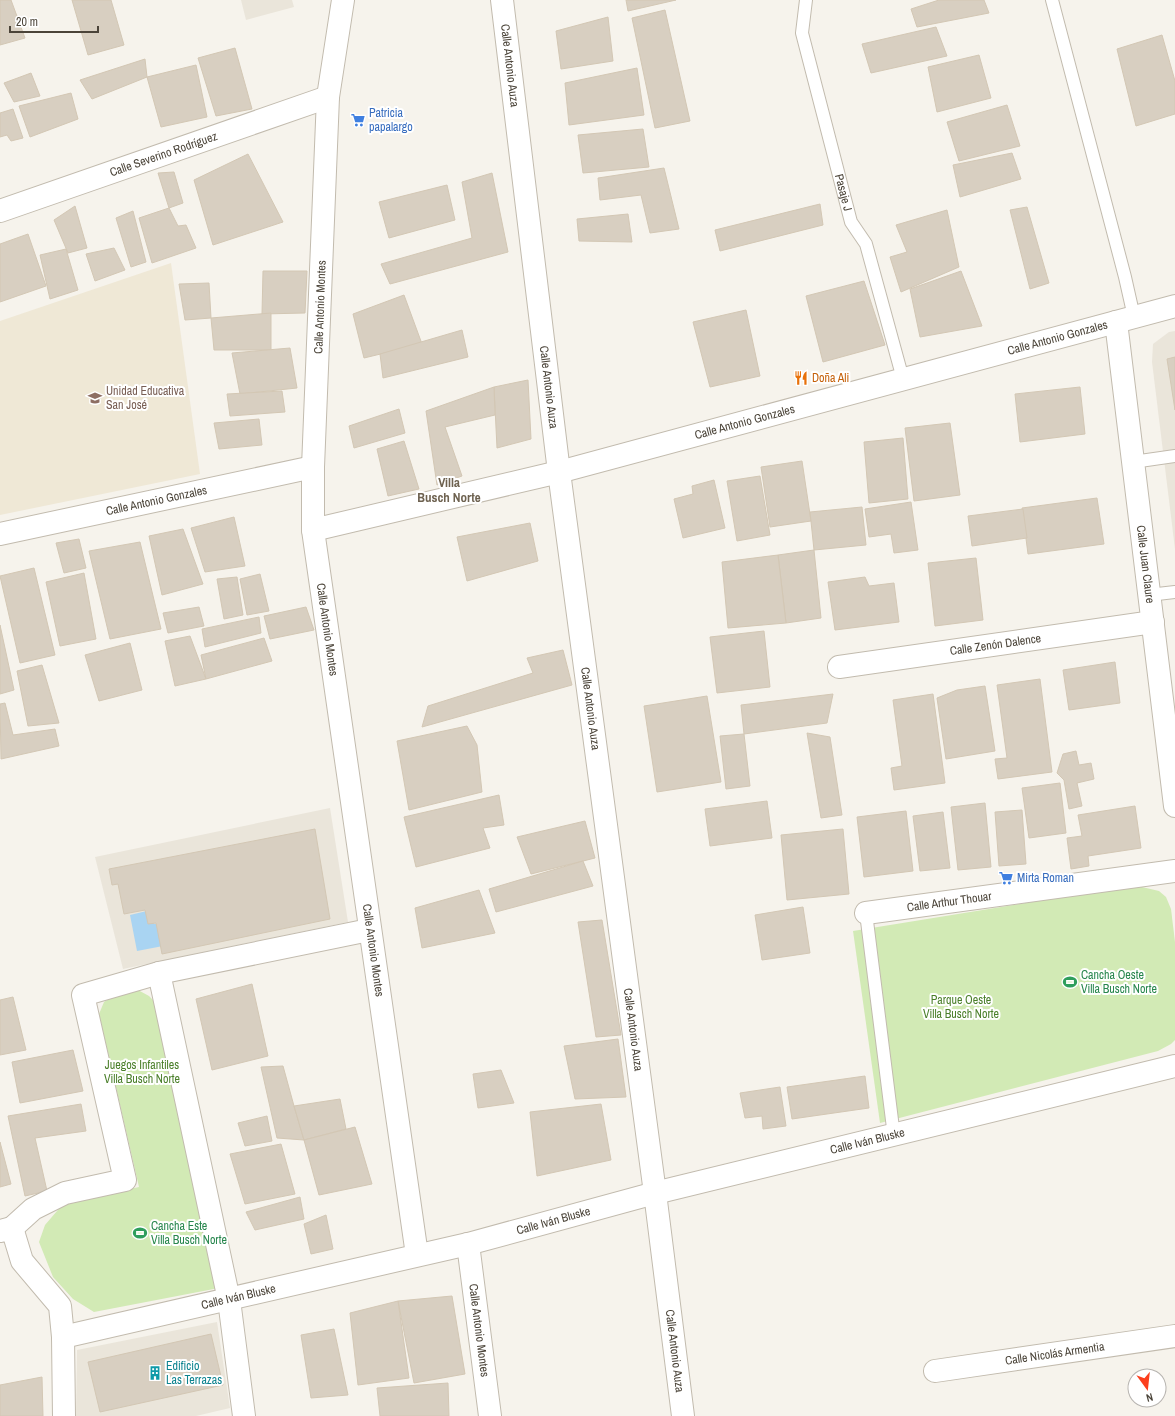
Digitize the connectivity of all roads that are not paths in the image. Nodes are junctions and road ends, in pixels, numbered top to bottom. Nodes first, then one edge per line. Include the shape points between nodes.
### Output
1 (343, 0) edge
2 (502, 0) edge
3 (806, 0) edge
4 (1052, 0) edge
5 (328, 97) junction
6 (0, 211) edge
7 (1175, 306) edge
8 (1125, 320) junction
9 (903, 379) junction
10 (1175, 456) edge
11 (1134, 462) junction
12 (313, 467) junction
13 (559, 472) junction
14 (312, 530) junction
15 (0, 534) edge
16 (1175, 592) edge
17 (1149, 595) junction
18 (1153, 622) junction
19 (839, 667) dead end
20 (1175, 806) edge
21 (1175, 871) edge
22 (866, 913) joint
23 (369, 930) junction
24 (159, 973) junction
25 (1175, 1066) edge
26 (894, 1136) junction
27 (655, 1193) junction
28 (6, 1230) edge
29 (468, 1244) junction
30 (417, 1255) junction
31 (229, 1300) junction
32 (1175, 1336) edge
33 (63, 1337) junction
34 (935, 1371) dead end
35 (64, 1416) edge
36 (244, 1416) edge
37 (490, 1416) edge
38 (683, 1416) edge

1 - 5 street, Calle Antonio Montes
2 - 13 street, Calle Antonio Auza
3 - 9 lane, Pasaje J via 802,32 851,222 866,244
4 - 8 lane via 1123,270
5 - 6 street, Calle Severino Rodríguez
5 - 12 street, Calle Antonio Montes
7 - 8 street, Calle Antonio Gonzales
8 - 9 street, Calle Antonio Gonzales
8 - 11 street, Calle Juan Claure
9 - 13 street, Calle Antonio Gonzales
10 - 11 lane
11 - 17 street, Calle Juan Claure
12 - 14 street, Calle Antonio Montes
12 - 15 street, Calle Antonio Gonzales
13 - 14 street, Calle Antonio Gonzales
13 - 27 street, Calle Antonio Auza
14 - 23 street, Calle Antonio Montes
16 - 17 lane
17 - 18 street, Calle Juan Claure
18 - 19 street, Calle Zenón Dalence
18 - 20 street, Calle Juan Claure
21 - 22 street, Calle Arthur Thouar
22 - 26 lane
23 - 24 street
23 - 30 street, Calle Antonio Montes
24 - 28 street via 83,995 125,1180 65,1193 33,1209
24 - 31 street
25 - 26 street, Calle Iván Bluske
26 - 27 street, Calle Iván Bluske
27 - 29 street, Calle Iván Bluske
27 - 38 street, Calle Antonio Auza
28 - 33 street via 22,1262 60,1306
29 - 30 street, Calle Iván Bluske
29 - 37 street, Calle Antonio Montes
30 - 31 street, Calle Iván Bluske
31 - 33 street, Calle Iván Bluske
31 - 36 street
32 - 34 street, Calle Nicolás Armentia
33 - 35 street

